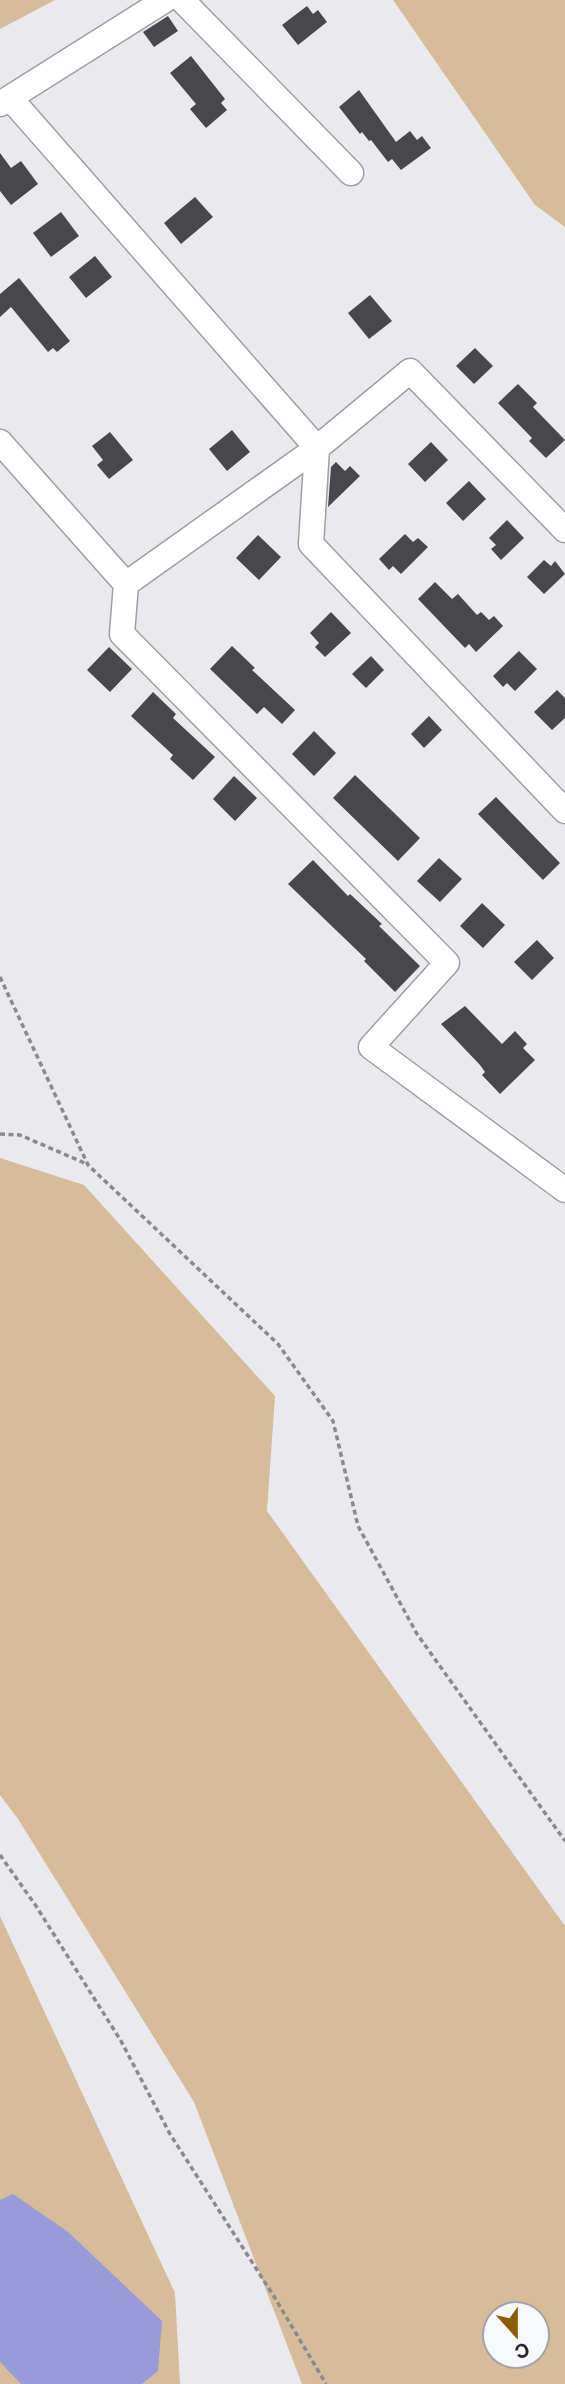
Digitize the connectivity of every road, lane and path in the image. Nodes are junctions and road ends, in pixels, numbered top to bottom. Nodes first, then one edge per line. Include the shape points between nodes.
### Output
1 (165, 0) edge
2 (181, 0) edge
3 (5, 101) edge
4 (351, 173) dead end
5 (0, 442) edge
6 (317, 448) junction
7 (565, 530) edge
8 (126, 584) junction
9 (565, 811) edge
10 (0, 977) edge
11 (0, 1134) edge
12 (88, 1165) junction
13 (565, 1191) edge
14 (565, 1841) edge
15 (0, 1855) edge
16 (326, 2384) edge

1 - 3 lane
2 - 4 lane
3 - 6 lane
5 - 8 lane
6 - 7 lane via 410,372
6 - 8 lane
6 - 9 lane via 311,544
8 - 13 lane via 122,634 447,963 371,1046
10 - 12 path
11 - 12 path via 20,1135
12 - 14 path via 278,1344 333,1421 358,1526 416,1634
15 - 16 path via 121,2041 170,2134

